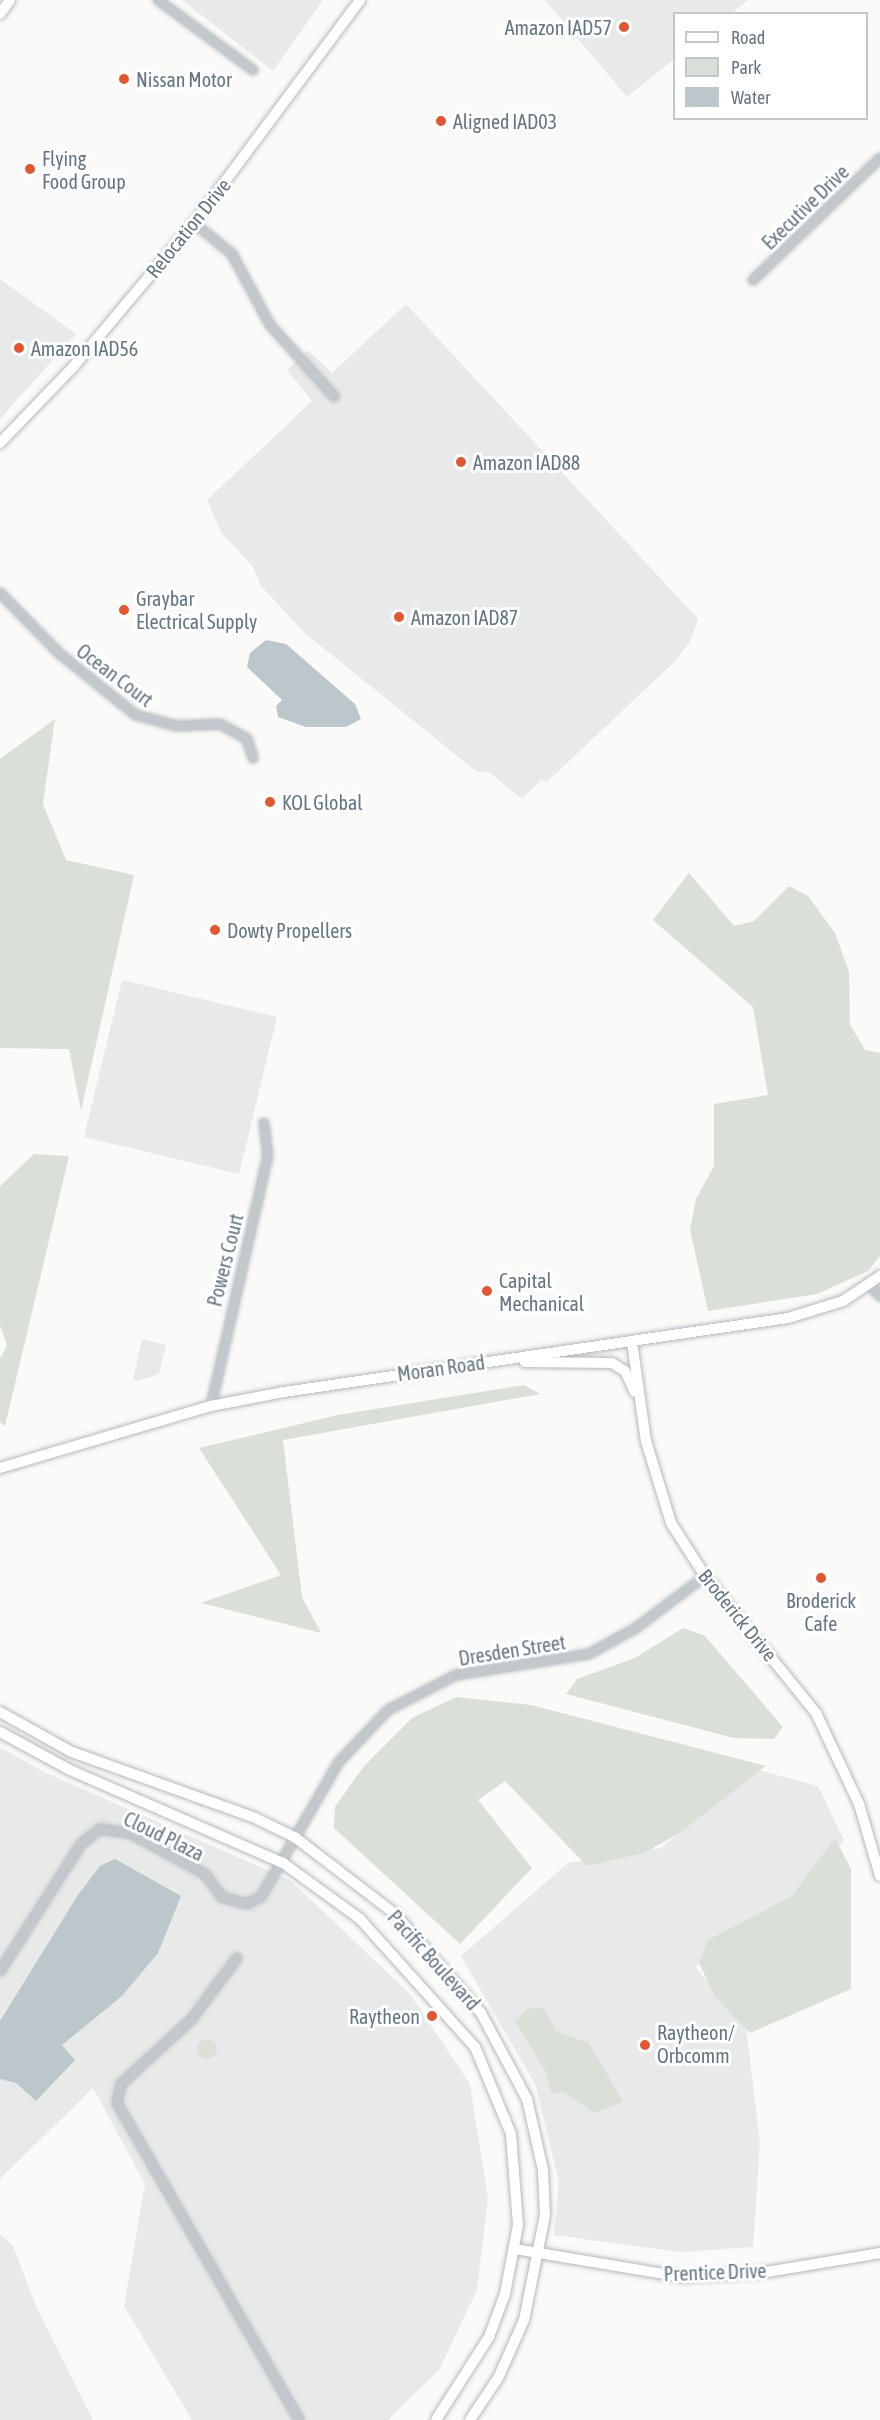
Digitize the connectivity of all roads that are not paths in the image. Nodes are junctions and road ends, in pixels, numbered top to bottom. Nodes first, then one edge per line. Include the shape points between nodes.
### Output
1 (10, 0) edge
2 (158, 0) edge
3 (360, 0) edge
4 (0, 14) edge
5 (254, 70) dead end
6 (880, 158) edge
7 (194, 223) junction
8 (753, 280) dead end
9 (334, 396) dead end
10 (0, 443) edge
11 (0, 593) edge
12 (253, 758) dead end
13 (264, 1123) dead end
14 (880, 1276) edge
15 (870, 1285) junction
16 (880, 1296) edge
17 (632, 1342) junction
18 (483, 1362) junction
19 (640, 1401) junction
20 (211, 1406) junction
21 (0, 1468) edge
22 (705, 1576) junction
23 (0, 1712) edge
24 (0, 1732) edge
25 (296, 1838) junction
26 (283, 1863) junction
27 (880, 1876) edge
28 (237, 1958) dead end
29 (0, 1971) edge
30 (515, 2249) junction
31 (880, 2253) edge
32 (541, 2255) junction
33 (299, 2420) edge
34 (436, 2420) edge
35 (470, 2420) edge

1 - 4 street
2 - 5 street
3 - 7 street, Relocation Drive
6 - 8 street, Executive Drive
7 - 9 street via 232,254 270,325
7 - 10 street, Relocation Drive via 74,366
11 - 12 street, Ocean Court via 60,654 136,715 177,726 220,724 248,739
13 - 20 street, Powers Court via 268,1156
14 - 15 street, Moran Road
15 - 16 street
15 - 17 street, Moran Road via 843,1301 789,1318
17 - 18 street, Moran Road
17 - 19 street, Broderick Drive
18 - 19 street via 608,1362 625,1371
18 - 20 street, Moran Road
19 - 22 street, Broderick Drive via 660,1497 683,1547
20 - 21 street, Moran Road
22 - 25 street, Dresden Street via 598,1650 558,1662 456,1675 388,1710 338,1763
22 - 27 street, Broderick Drive via 816,1713 856,1796
23 - 25 street, Pacific Boulevard via 72,1752 253,1817
24 - 26 street, Pacific Boulevard via 70,1770
25 - 26 street, Dresden Street
25 - 32 street, Pacific Boulevard via 395,1914 481,2013 516,2068 534,2119 543,2170
26 - 29 street, Cloud Plaza via 261,1897 235,1904 206,1874 130,1833 100,1829 82,1843
26 - 30 street, Pacific Boulevard via 369,1927 475,2048 499,2095 515,2156
28 - 33 street via 191,2020 121,2084 117,2103
30 - 32 street, Prentice Drive
30 - 34 street, Pacific Boulevard via 489,2337
31 - 32 street, Prentice Drive via 767,2272 683,2277
32 - 35 street, Pacific Boulevard via 517,2337

